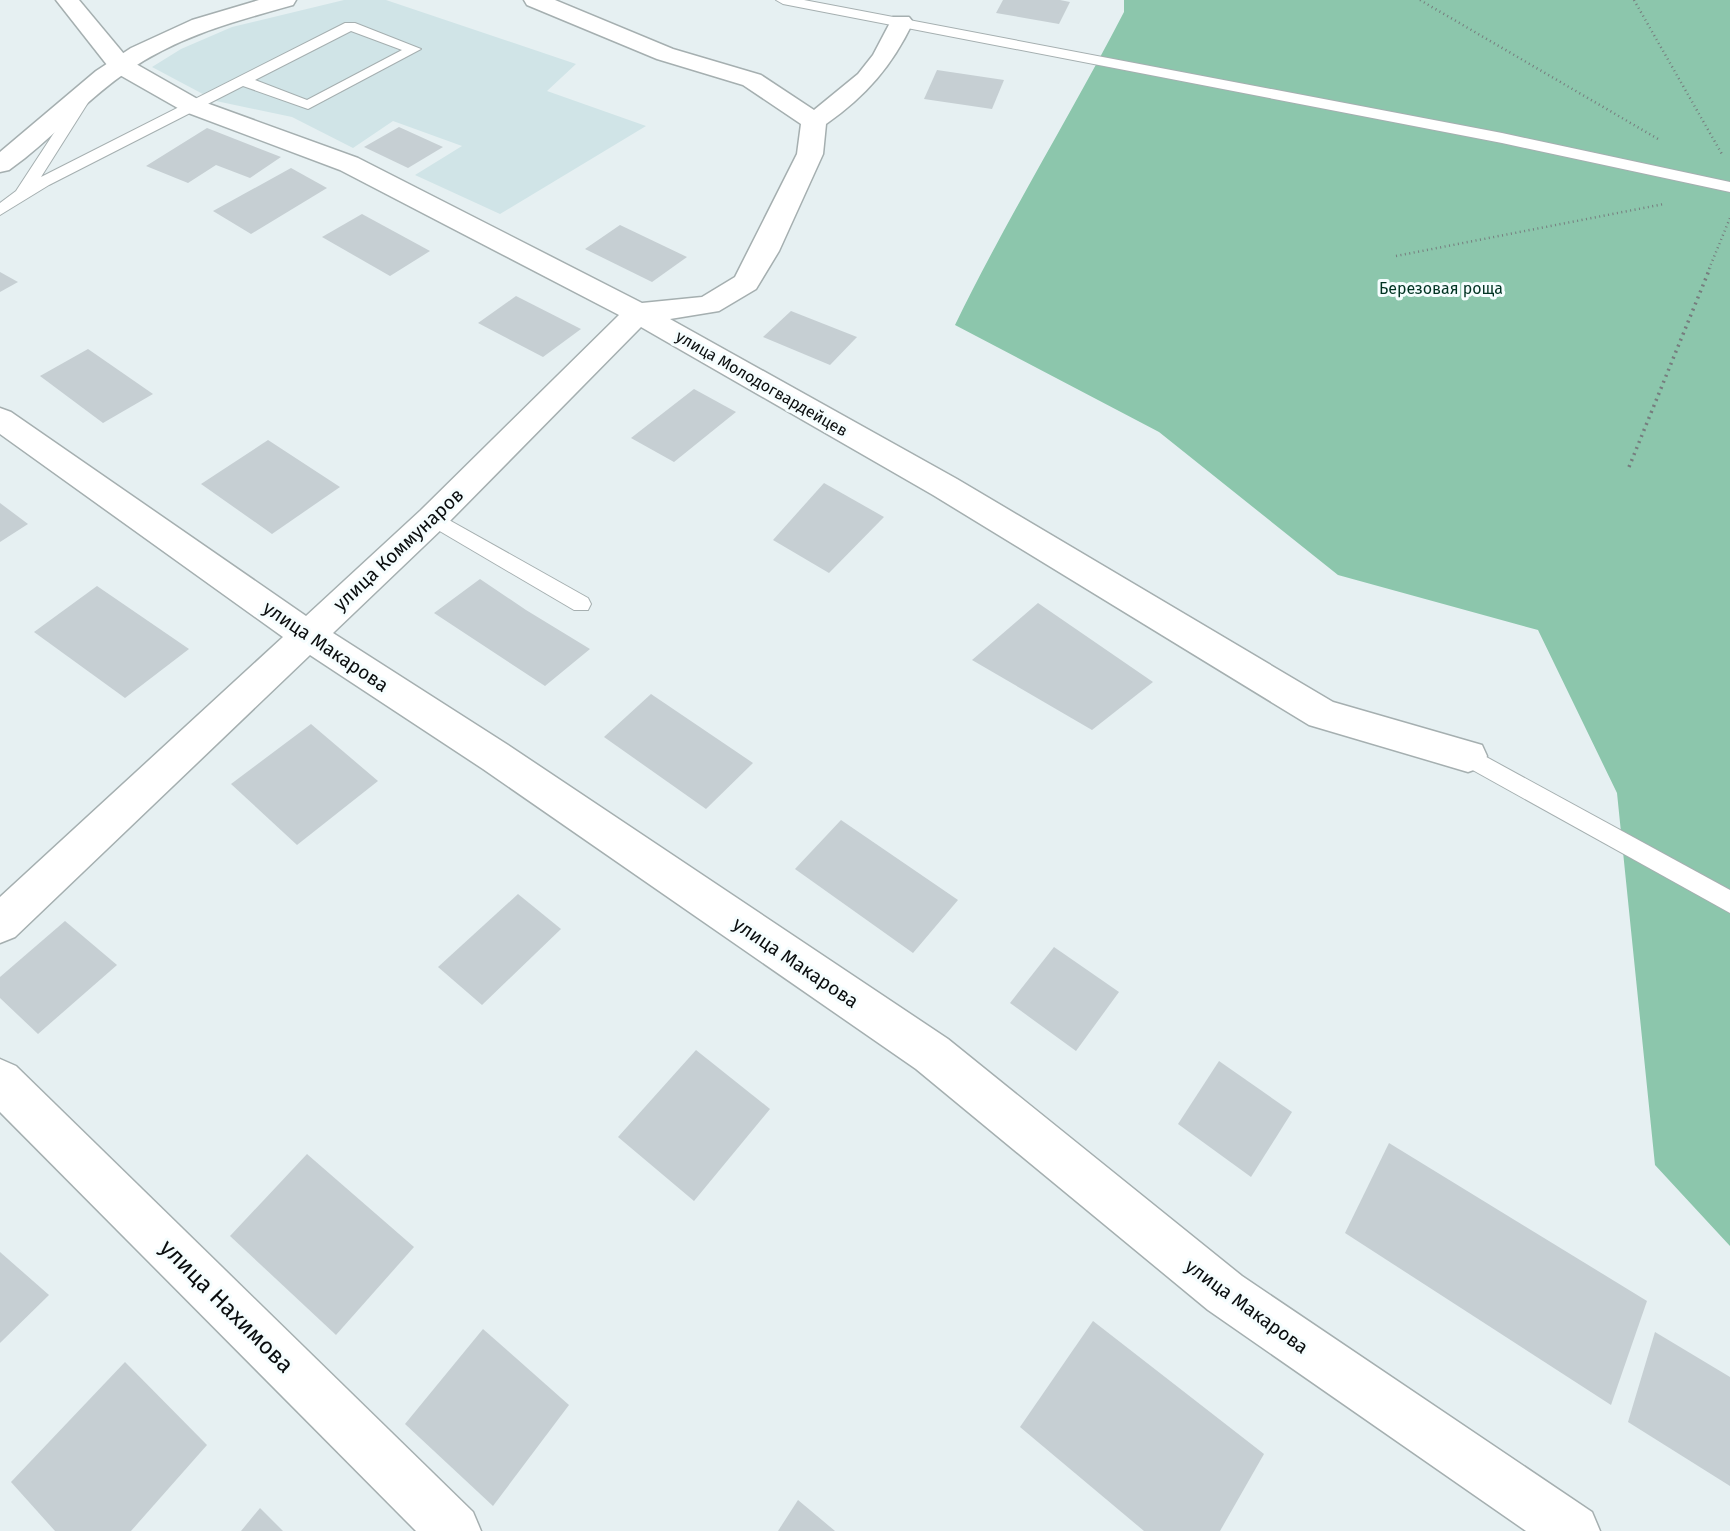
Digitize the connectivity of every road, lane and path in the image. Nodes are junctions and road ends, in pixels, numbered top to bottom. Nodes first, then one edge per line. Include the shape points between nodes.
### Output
1 (67, 0) edge
2 (285, 0) edge
3 (535, 0) edge
4 (783, 0) edge
5 (1420, 0) edge
6 (1634, 0) edge
7 (901, 22) junction
8 (120, 65) junction
9 (242, 80) junction
10 (90, 88) junction
11 (192, 106) junction
12 (814, 121) junction
13 (1666, 144) dead end
14 (1724, 159) dead end
15 (0, 164) edge
16 (1730, 187) edge
17 (24, 191) junction
18 (1666, 204) dead end
19 (0, 210) edge
20 (1730, 218) edge
21 (1396, 256) dead end
22 (638, 313) junction
23 (0, 419) edge
24 (1629, 467) dead end
25 (433, 517) junction
26 (582, 604) dead end
27 (306, 634) junction
28 (1468, 756) joint
29 (1730, 902) edge
30 (0, 924) edge
31 (0, 1081) edge
32 (454, 1531) edge
33 (1573, 1531) edge

1 - 8 street, улица Молодогвардейцев
2 - 8 street via 179,33
3 - 12 street via 665,54 751,80
4 - 7 lane
5 - 13 path
6 - 14 path
7 - 12 street via 887,53 858,91
7 - 16 lane via 1502,138
8 - 10 street
8 - 11 street, улица Молодогвардейцев
9 - 9 lane via 308,105 414,49 350,26
9 - 11 lane
10 - 15 street
10 - 17 lane
11 - 17 lane
11 - 22 street, улица Молодогвардейцев via 349,164
12 - 22 street via 810,154 746,283 709,305
17 - 19 lane
18 - 21 path
20 - 24 path
22 - 25 street, улица Коммунаров
22 - 28 street, улица Молодогвардейцев via 944,487 1322,714
23 - 27 street, улица Макарова
25 - 26 lane
25 - 27 street, улица Коммунаров
27 - 30 street, улица Коммунаров
27 - 33 street, улица Макарова via 932,1054 1225,1293
28 - 29 lane
31 - 32 street, улица Нахимова

